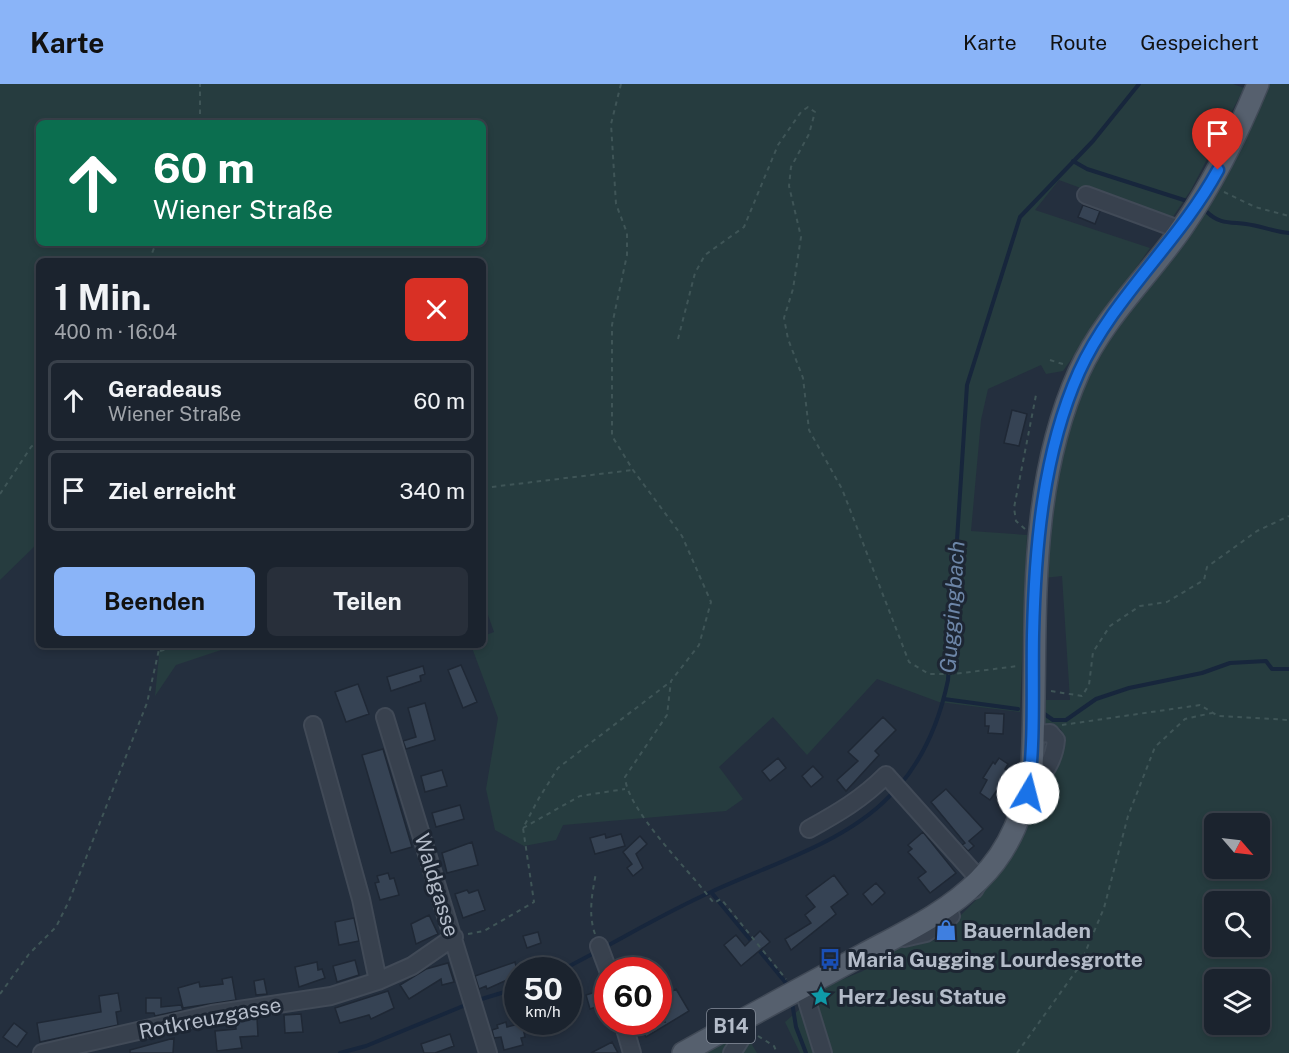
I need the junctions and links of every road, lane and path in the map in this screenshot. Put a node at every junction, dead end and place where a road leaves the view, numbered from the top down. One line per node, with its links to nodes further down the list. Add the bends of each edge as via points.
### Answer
1 (200, 84): 4 (path)
2 (621, 84): 12 (path, via 611,124 616,204 627,233 627,255 612,325 612,436)
3 (1258, 84): 5 (main road, B14)
4 (200, 120)
5 (1210, 184): 7 (path, via 1255,207); 8 (main road, B14)
6 (1086, 195): 8 (street)
7 (1289, 216)
8 (1181, 230): 16 (main road, B14, via 1110,318 1080,371 1054,447)
9 (678, 339): 20 (path, via 695,273 705,255 744,227 778,145 808,107 815,112 809,134 791,167 789,186 801,237 784,318 803,378 808,430 842,489 909,662 929,674)
10 (1036, 395): 16 (path, via 1014,508 1019,526)
11 (36, 443): 14 (path)
12 (633, 470): 13 (path); 21 (path, via 682,536 711,602 699,645)
13 (486, 488)
14 (0, 494)
15 (1289, 516): 22 (path, via 1257,531 1208,567 1204,580 1167,602 1140,606 1110,626 1093,652 1089,686 1082,696)
16 (1040, 531): 20 (main road, B14)
17 (160, 648): 19 (path)
18 (170, 648): 19 (path)
19 (159, 651): 37 (path, via 147,703 128,756 69,901 56,927 28,954)
20 (1033, 664): 22 (main road, B14)
21 (670, 681): 28 (path, via 667,715 625,777); 29 (path, via 558,768)
22 (1042, 694): 27 (main road, B14)
23 (1212, 713): 25 (path); 27 (path, via 1200,705 1058,726); 47 (path, via 1185,719 1155,747 1128,816 1104,908 1079,967)
24 (385, 717): 33 (street, Waldgasse)
25 (1289, 720)
26 (313, 725): 35 (street, via 361,899)
27 (1042, 734): 32 (main road, B14, via 1028,793 1010,841)
28 (625, 789): 29 (path, via 580,796); 36 (path, via 714,903 721,900 788,982 797,978)
29 (523, 828): 33 (path, via 534,902 484,931)
30 (809, 829): 32 (street, via 850,807 886,775)
31 (596, 873): 34 (path, via 591,922)
32 (980, 880): 36 (main road, B14, via 955,901)
33 (454, 937): 35 (street, Rotkreuzgasse, via 412,966); 41 (street, Waldgasse)
34 (604, 957)
35 (378, 981): 40 (street, Rotkreuzgasse, via 331,996 212,1014)
36 (793, 993): 38 (main road, B14); 46 (street)
37 (0, 994)
38 (743, 1026): 43 (main road, B14); 44 (street); 45 (path, via 764,1038)
39 (627, 1035): 42 (street)
40 (42, 1053)
41 (488, 1053)
42 (632, 1053)
43 (683, 1053)
44 (732, 1053)
45 (777, 1053)
46 (823, 1053)
47 (1017, 1053)

